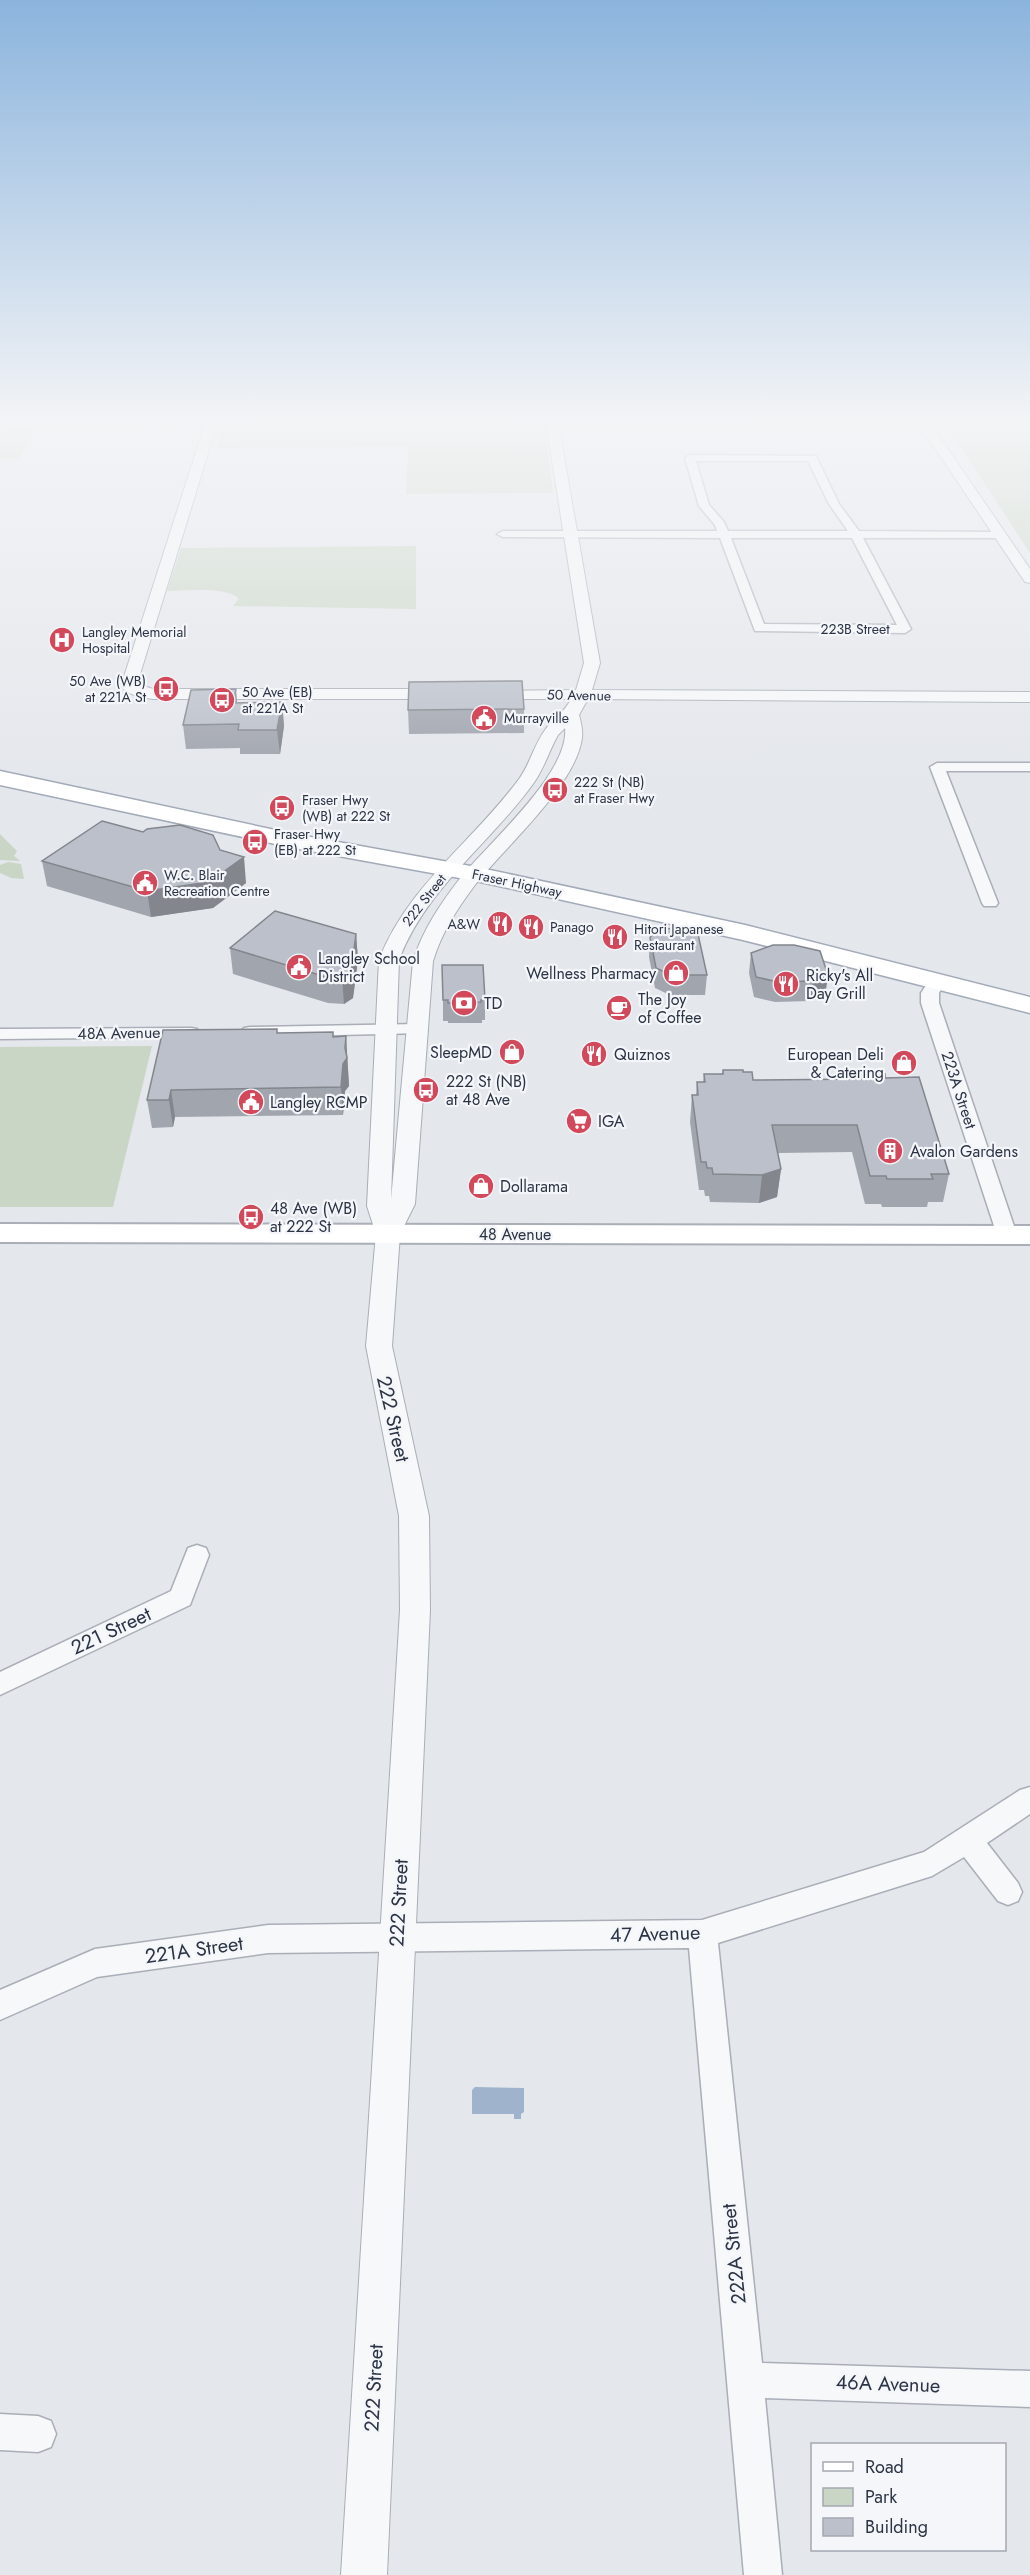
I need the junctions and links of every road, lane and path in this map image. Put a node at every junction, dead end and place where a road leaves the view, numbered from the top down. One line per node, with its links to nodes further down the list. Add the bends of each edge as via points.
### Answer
1 (176, 537): 7 (street, 50 Avenue, via 129,686 137,691)
2 (572, 537): 7 (street, 222 Street, via 592,663 590,677)
3 (725, 537): 4 (street, 223B Street, via 759,628 905,629)
4 (856, 537)
5 (1000, 537): 6 (street)
6 (1030, 579)
7 (580, 695): 8 (street, 50 Avenue); 9 (street, 222 Street)
8 (1030, 697)
9 (570, 714): 13 (street, 222 Street, via 552,732 537,765); 13 (street, 222 Street, via 575,735 550,787)
10 (0, 763): 13 (main road, Fraser Highway)
11 (1030, 767): 14 (street, via 937,767)
12 (0, 778): 13 (main road, Fraser Highway, via 209,824)
13 (468, 865): 15 (main road, Fraser Highway); 16 (main road, Fraser Highway, via 739,912); 18 (street, 222 Street, via 403,925 394,942 389,960); 19 (street, 222 Street, via 426,945)
14 (990, 903)
15 (938, 981): 17 (main road, Fraser Highway); 25 (street, 223A Street, via 930,993 930,1003)
16 (1030, 986)
17 (1030, 1005)
18 (386, 1029): 19 (street); 21 (street); 24 (street, 222 Street, via 380,1206)
19 (418, 1029): 24 (street, 222 Street, via 403,1204)
20 (213, 1033): 22 (street, 48A Avenue)
21 (236, 1033)
22 (0, 1034)
23 (0, 1233): 24 (main road, 48 Avenue)
24 (388, 1234): 25 (main road, 48 Avenue); 32 (street, 222 Street, via 379,1346 414,1516 411,1710)
25 (1018, 1235)
26 (197, 1556): 27 (street, 221 Street, via 181,1598)
27 (0, 1684)
28 (1030, 1800): 29 (street, 47 Avenue)
29 (968, 1840): 30 (street); 31 (street, 47 Avenue, via 932,1863)
30 (1008, 1892)
31 (702, 1934): 32 (street, 47 Avenue); 34 (street, 222A Street)
32 (397, 1938): 33 (street, 221A Street, via 268,1940 94,1963); 38 (street, 222 Street)
33 (0, 2006)
34 (746, 2380): 35 (street, 46A Avenue); 39 (street, 222A Street)
35 (1030, 2389)
36 (0, 2432): 37 (street)
37 (38, 2434)
38 (364, 2575)
39 (763, 2575)

